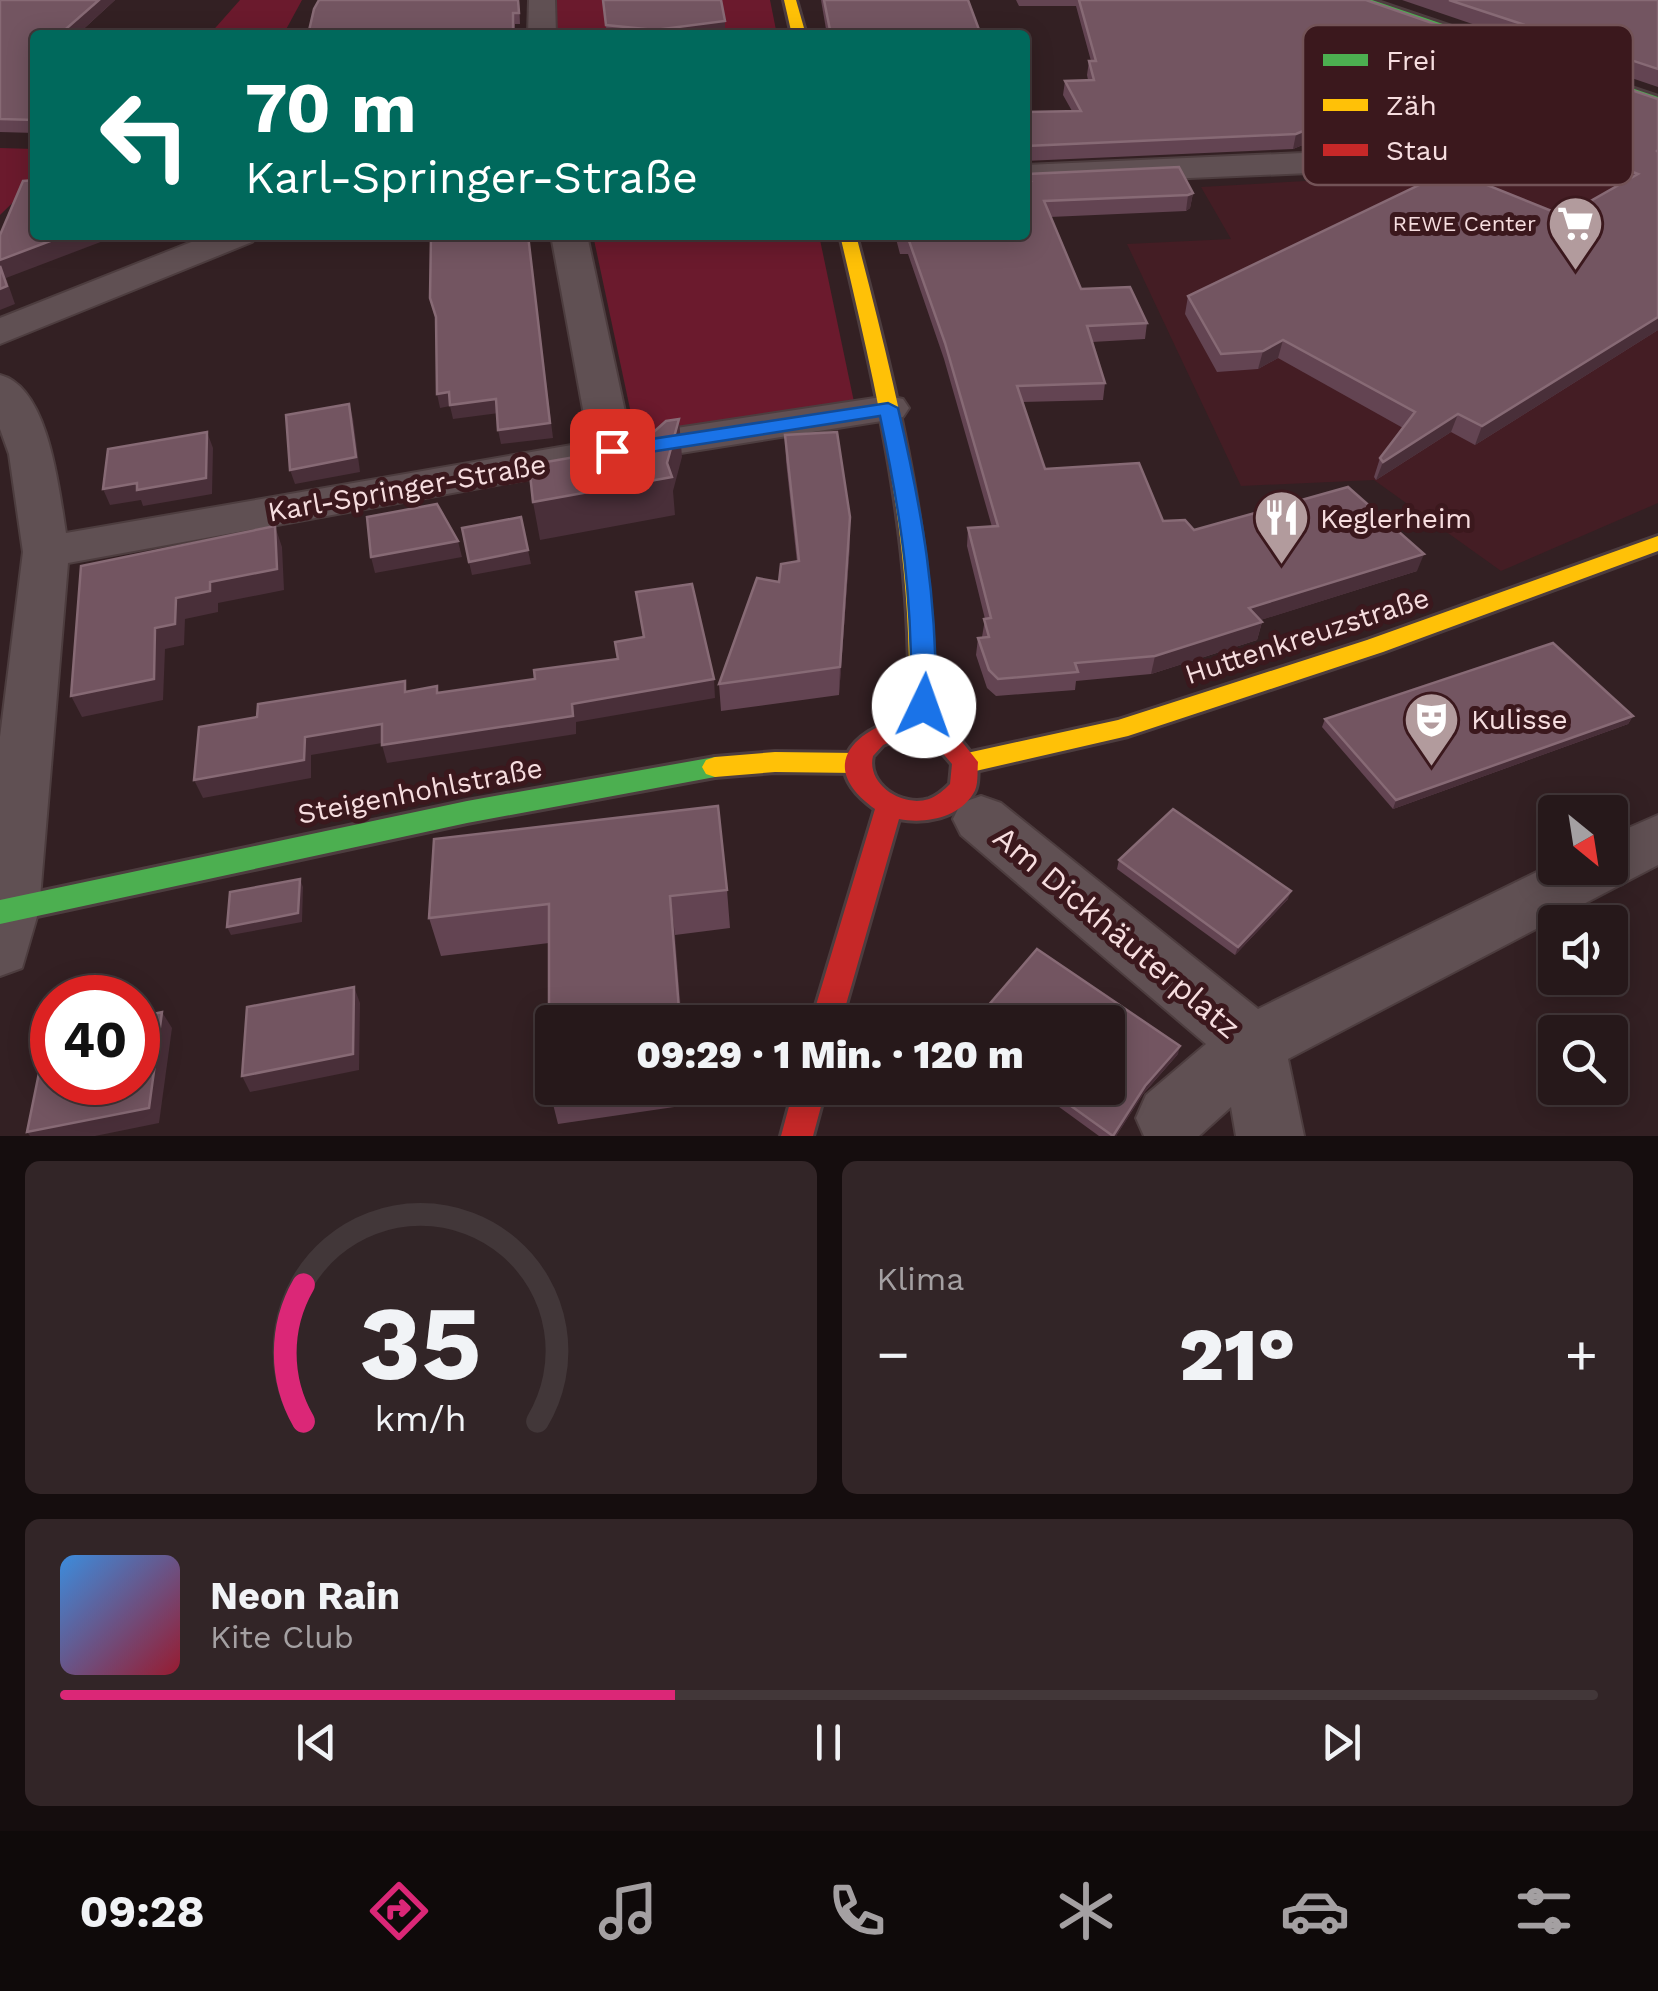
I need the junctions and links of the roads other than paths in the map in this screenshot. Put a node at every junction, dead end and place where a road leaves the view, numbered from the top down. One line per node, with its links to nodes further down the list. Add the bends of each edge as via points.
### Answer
1 (542, 0): 5 (street)
2 (790, 0): 6 (main road)
3 (1360, 0): 4 (main road)
4 (1433, 25)
5 (542, 30)
6 (797, 30)
7 (1633, 93): 8 (main road)
8 (1658, 102)
9 (1303, 163): 10 (street)
10 (1030, 175)
11 (228, 240): 14 (street)
12 (570, 240): 17 (street)
13 (849, 240): 16 (main road)
14 (0, 332)
15 (0, 387): 19 (street, via 31,454)
16 (888, 408): 17 (street, Karl-Springer-Straße); 20 (main road, via 925,616)
17 (612, 451): 19 (street, Karl-Springer-Straße)
18 (1658, 543): 22 (main road, Huttenkreuzstraße, via 1119,730)
19 (46, 552): 27 (street)
20 (921, 726): 21 (main road, via 872,738); 22 (main road, via 951,740)
21 (856, 763): 23 (main road, via 863,789); 27 (main road, Steigenhohlstraße, via 798,758 643,778 351,834)
22 (974, 791): 23 (main road, via 963,789 940,808 923,812); 29 (street, Am Dickhäuterplatz)
23 (889, 808): 28 (main road)
24 (1658, 838): 25 (street)
25 (1628, 854)
26 (1567, 885): 29 (street, Am Dickhäuterplatz)
27 (3, 924)
28 (831, 1005)
29 (1253, 1044): 31 (street, Am Dickhäuterplatz); 33 (street, Am Dickhäuterplatz)
30 (806, 1105): 32 (main road)
31 (1170, 1118)
32 (798, 1136)
33 (1270, 1136)

